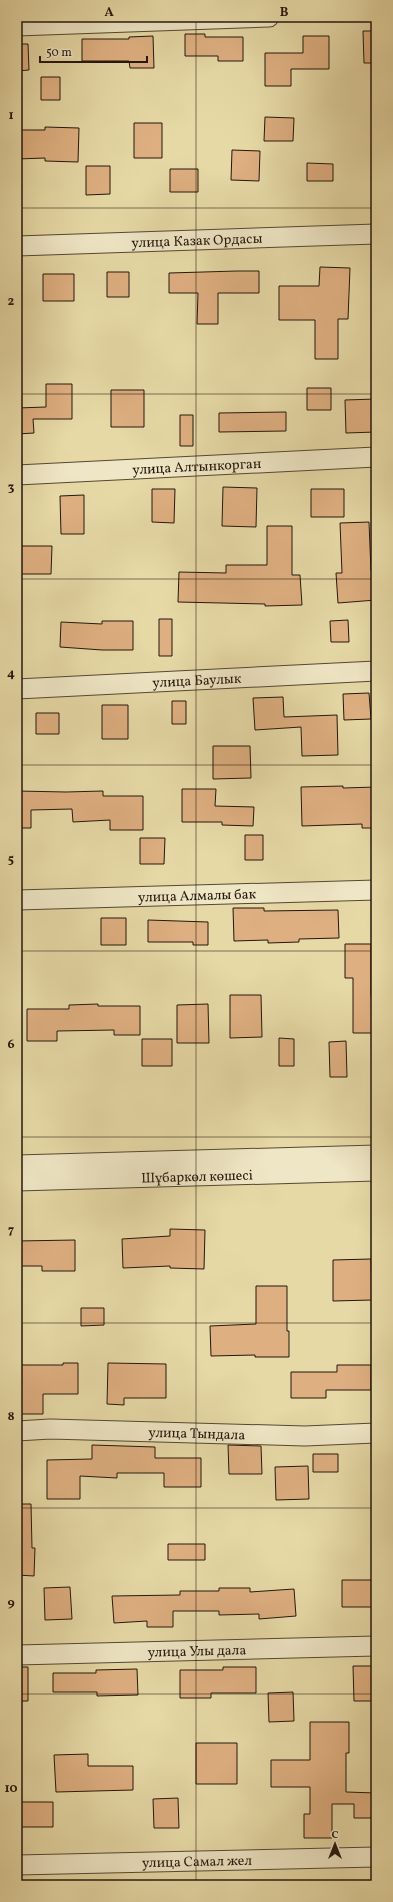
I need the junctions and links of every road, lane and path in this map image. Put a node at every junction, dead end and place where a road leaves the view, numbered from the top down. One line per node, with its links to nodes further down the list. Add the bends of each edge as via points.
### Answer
1 (269, 17): 2 (street)
2 (17, 26)
3 (376, 234): 4 (street, улица Казак Ордасы)
4 (17, 246)
5 (376, 457): 6 (street, улица Алтынкорган)
6 (17, 475)
7 (376, 671): 8 (street, улица Баулык)
8 (17, 689)
9 (376, 890): 10 (street, улица Алмалы бак)
10 (17, 900)
11 (376, 1155): 12 (street, Шұбаркөл көшесі)
12 (17, 1165)
13 (376, 1171): 14 (street, Шұбаркөл көшесі)
14 (17, 1181)
15 (17, 1431): 16 (street, улица Тындала, via 50,1429 304,1436)
16 (376, 1433)
17 (376, 1646): 18 (street, улица Улы дала)
18 (17, 1656)
19 (376, 1857): 20 (street, улица Самал жел)
20 (17, 1866)

